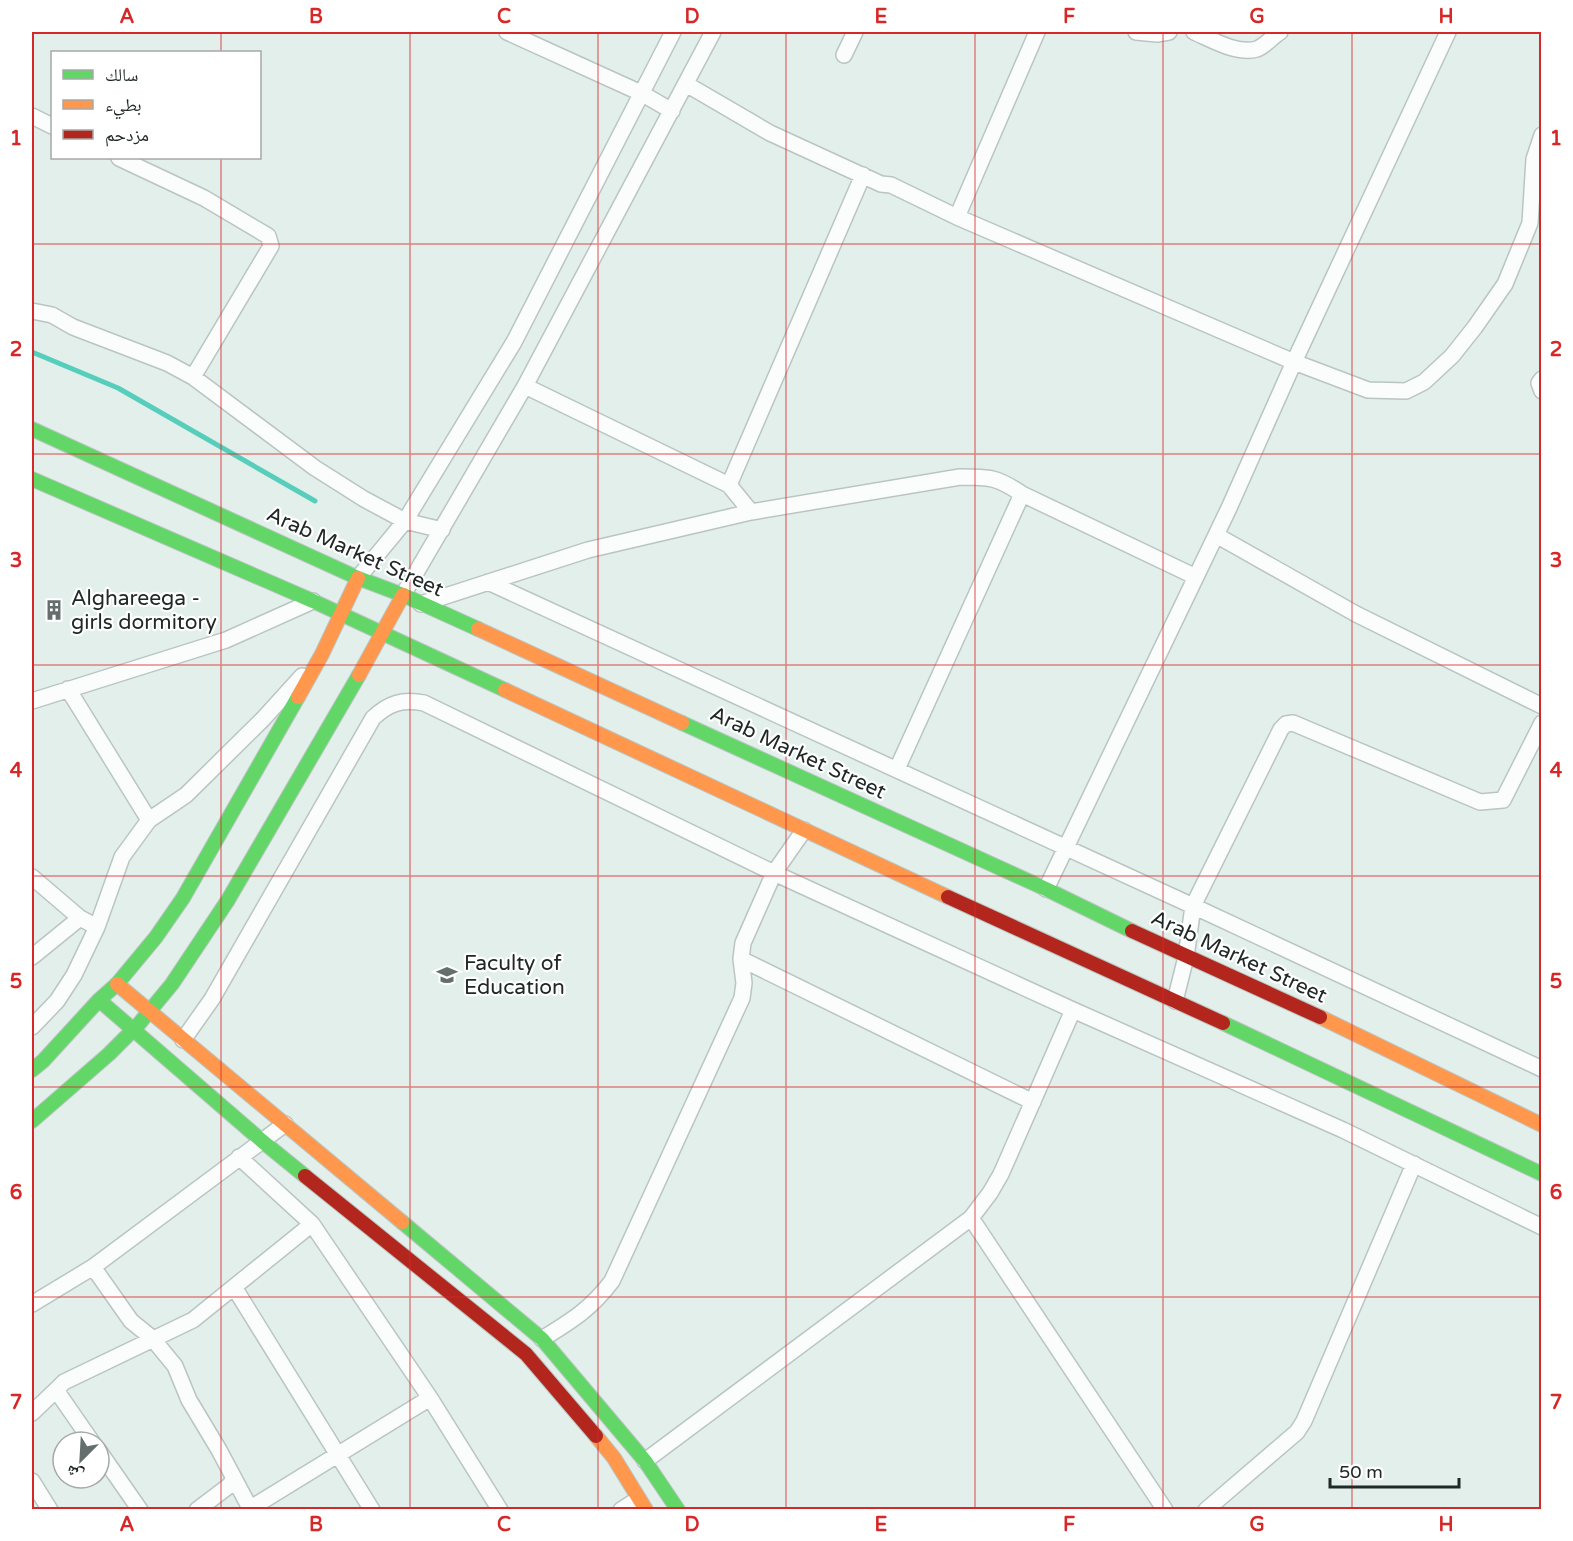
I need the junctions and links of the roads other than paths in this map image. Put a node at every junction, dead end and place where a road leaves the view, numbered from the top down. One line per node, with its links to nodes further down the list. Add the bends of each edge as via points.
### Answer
1 (507, 32): 13 (street)
2 (673, 32): 13 (street)
3 (713, 32): 12 (street)
4 (855, 32): 11 (street)
5 (1036, 32): 20 (street)
6 (1137, 32): 7 (street)
7 (1169, 32)
8 (1194, 32): 9 (street, via 1242,49 1257,49)
9 (1280, 32)
10 (1448, 32): 23 (street)
11 (844, 55)
12 (686, 84): 14 (street); 19 (street, via 770,133)
13 (642, 93): 14 (street); 33 (street, via 514,342)
14 (672, 111): 26 (street)
15 (32, 116): 16 (street)
16 (51, 126)
17 (1542, 135): 21 (street, via 1534,159)
18 (121, 159): 24 (street, via 204,198 271,241)
19 (863, 175): 20 (street); 30 (street)
20 (957, 217): 23 (street)
21 (1536, 226): 23 (street, via 1505,284 1475,327 1452,356 1416,388 1368,390)
22 (32, 311): 24 (street, via 52,315)
23 (1294, 362): 35 (street)
24 (193, 377): 33 (street, via 315,468)
25 (1542, 379): 27 (street)
26 (525, 386): 30 (street); 34 (street)
27 (1542, 391)
28 (32, 429): 37 (main road, Arab Market Street)
29 (32, 479): 40 (main road)
30 (729, 485): 32 (street)
31 (1022, 494): 32 (street, via 992,477 960,477); 36 (street); 49 (street)
32 (752, 512): 38 (street, via 588,550)
33 (405, 521): 34 (street); 37 (street)
34 (442, 530): 39 (street)
35 (1216, 535): 36 (street); 47 (street, via 1356,614)
36 (1196, 577): 52 (street)
37 (358, 578): 39 (main road, Arab Market Street); 42 (main road)
38 (488, 582): 41 (street); 49 (street)
39 (403, 595): 41 (main road, Arab Market Street); 43 (main road)
40 (313, 601): 42 (main road); 45 (street, via 226,640)
41 (421, 604): 55 (main road, Arab Market Street)
42 (342, 616): 43 (main road); 44 (main road)
43 (382, 633): 51 (main road); 66 (main road, via 234,893)
44 (322, 654): 50 (street, via 186,795); 62 (main road, via 183,898)
45 (68, 689): 46 (street); 50 (street)
46 (32, 701)
47 (1542, 706)
48 (1542, 723): 56 (street, via 1503,801 1490,802 1479,802 1293,723 1286,724)
49 (897, 769): 52 (street)
50 (149, 820): 58 (street, via 122,857)
51 (804, 830): 53 (street); 64 (main road)
52 (1065, 847): 55 (street); 56 (street)
53 (774, 873): 61 (street, via 743,944); 65 (street); 69 (street, via 424,703 396,702 373,718 212,999)
54 (32, 877): 57 (street)
55 (1046, 889): 60 (main road, Arab Market Street)
56 (1193, 906): 60 (street); 70 (street)
57 (80, 918): 58 (street); 59 (street)
58 (97, 927): 67 (street, via 74,975 57,1001)
59 (32, 957)
60 (1186, 957): 64 (street); 75 (main road, Arab Market Street, via 1353,1032)
61 (741, 959): 72 (street); 87 (street, via 742,998 612,1281 580,1316)
62 (117, 984): 63 (main road); 66 (main road)
63 (99, 1000): 68 (main road); 71 (main road)
64 (1175, 1001): 79 (main road)
65 (1072, 1010): 72 (street); 78 (street)
66 (150, 1011): 68 (main road); 69 (main road)
67 (32, 1027)
68 (133, 1029): 73 (main road, via 65,1095); 76 (main road)
69 (183, 1040): 74 (main road)
70 (1542, 1069)
71 (32, 1070)
72 (1033, 1102): 80 (street, via 998,1180)
73 (32, 1121)
74 (285, 1124): 76 (street); 87 (main road)
75 (1542, 1125)
76 (262, 1141): 77 (street); 93 (main road, via 526,1354)
77 (239, 1157): 81 (street); 83 (street)
78 (1414, 1164): 82 (street); 109 (street, via 1304,1421 1297,1432)
79 (1542, 1174)
80 (971, 1218): 95 (street); 108 (street)
81 (312, 1224): 84 (street); 89 (street)
82 (1542, 1227)
83 (93, 1267): 85 (street); 86 (street, via 131,1321)
84 (234, 1287): 86 (street, via 193,1320); 94 (street)
85 (32, 1304)
86 (152, 1338): 88 (street, via 64,1382); 97 (street, via 175,1366 189,1400)
87 (542, 1339): 91 (main road)
88 (56, 1390): 90 (street); 92 (street)
89 (430, 1398): 94 (street); 105 (street)
90 (32, 1413)
91 (609, 1418): 93 (main road); 95 (main road)
92 (84, 1430)
93 (592, 1432): 99 (main road, via 614,1458)
94 (338, 1455): 103 (street); 104 (street)
95 (645, 1461): 107 (main road)
96 (111, 1468): 101 (street)
97 (233, 1479): 102 (street); 103 (street)
98 (32, 1481): 100 (street)
99 (642, 1504): 106 (street)
100 (50, 1509)
101 (140, 1509)
102 (197, 1509)
103 (251, 1509)
104 (372, 1509)
105 (500, 1509)
106 (621, 1509)
107 (678, 1509)
108 (1165, 1509)
109 (1206, 1509)

